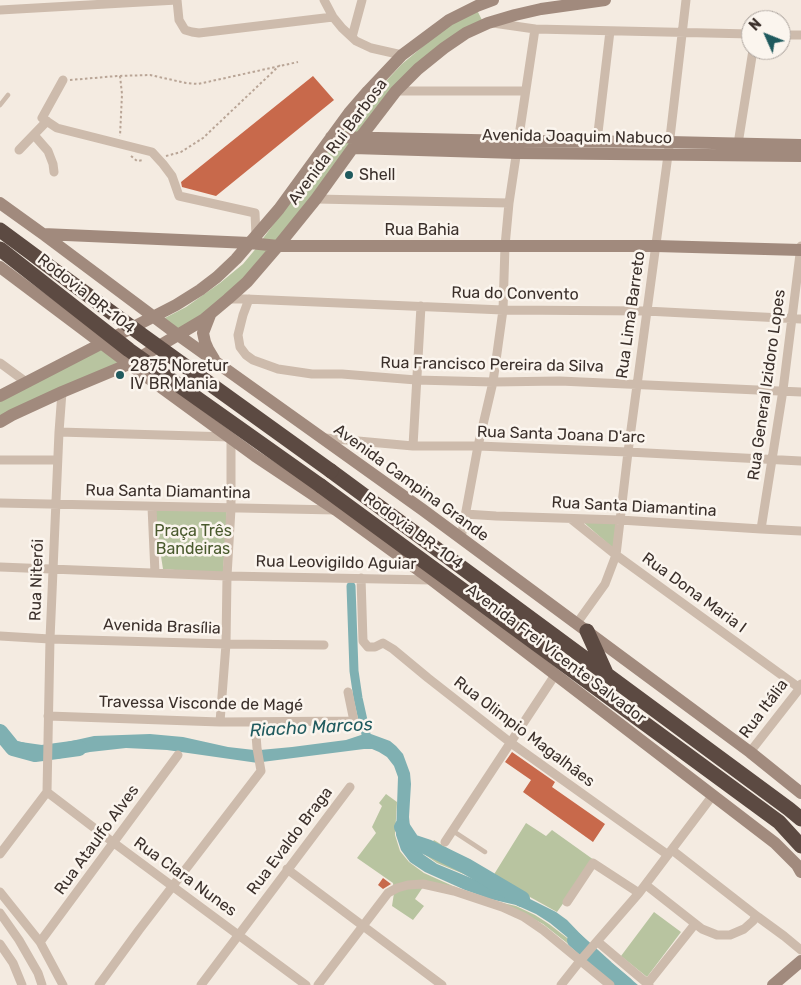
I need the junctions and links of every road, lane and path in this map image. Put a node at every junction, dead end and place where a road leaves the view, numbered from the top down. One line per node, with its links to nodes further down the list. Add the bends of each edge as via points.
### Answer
1 (177, 0): 8 (street); 9 (street, via 179,20 185,30 199,33)
2 (324, 0): 9 (street)
3 (362, 0): 15 (street)
4 (493, 0): 7 (main road, Avenida Rui Barbosa)
5 (605, 0): 10 (main road, Avenida Rui Barbosa, via 540,9)
6 (686, 0): 13 (street, Rua Lima Barreto)
7 (476, 3): 10 (main road); 16 (main road, Avenida Rui Barbosa)
8 (0, 10)
9 (333, 17): 15 (street)
10 (488, 23): 11 (street); 22 (main road, Avenida Rui Barbosa, via 444,48)
11 (535, 30): 12 (street); 23 (street)
12 (610, 31): 13 (street); 29 (street)
13 (682, 33): 14 (street); 30 (street, Rua Lima Barreto)
14 (741, 34)
15 (352, 37): 16 (street, via 371,48)
16 (402, 55): 28 (main road, Avenida Rui Barbosa, via 355,105)
17 (751, 60): 33 (street)
18 (298, 62): 19 (path)
19 (280, 65): 20 (path, via 198,84 150,75); 39 (path, via 203,138 181,152)
20 (120, 76): 21 (path); 32 (path)
21 (63, 80): 26 (street, via 42,118)
22 (396, 91): 23 (street); 31 (main road, Avenida Rui Barbosa)
23 (525, 91): 35 (street)
24 (8, 95): 25 (lane)
25 (0, 105)
26 (47, 121): 27 (street); 32 (street, via 57,128)
27 (34, 135): 36 (street); 40 (street, via 48,151)
28 (331, 137): 31 (main road, Avenida Joaquim Nabuco); 46 (main road, Avenida Rui Barbosa)
29 (598, 141): 30 (main road, Avenida Joaquim Nabuco); 35 (main road, Avenida Joaquim Nabuco)
30 (669, 142): 33 (main road, Avenida Joaquim Nabuco); 37 (street, Rua Lima Barreto)
31 (357, 143): 35 (main road, Avenida Joaquim Nabuco); 41 (main road, Avenida Rui Barbosa)
32 (119, 144): 39 (street, via 152,152); 39 (path, via 137,161)
33 (738, 144): 34 (main road, Avenida Joaquim Nabuco)
34 (801, 145)
35 (516, 147): 37 (main road, Avenida Joaquim Nabuco); 43 (street)
36 (19, 150)
37 (668, 155): 38 (main road, Avenida Joaquim Nabuco); 50 (street, Rua Lima Barreto)
38 (801, 156)
39 (158, 159): 46 (street, via 172,176 179,196 255,214)
40 (54, 172)
41 (316, 199): 43 (street); 48 (main road, Avenida Rui Barbosa)
42 (0, 203): 45 (main road, Avenida Campina Grande)
43 (509, 203): 49 (street)
44 (0, 230): 109 (highway, Rodovia BR-104, bridge)
45 (44, 234): 46 (main road, Rua Bahia); 60 (main road, Avenida Campina Grande)
46 (253, 240): 48 (main road, Rua Bahia); 60 (main road, Avenida Rui Barbosa, via 200,290)
47 (801, 245): 52 (street, Rua General Izidoro Lopes)
48 (278, 246): 49 (main road, Rua Bahia); 55 (main road, Avenida Rui Barbosa)
49 (505, 246): 50 (main road, Rua Bahia); 57 (street)
50 (656, 246): 52 (main road, Rua Bahia); 58 (street, Rua Lima Barreto)
51 (0, 249): 127 (highway, Rodovia BR-104, bridge, via 129,350 321,486 779,822)
52 (801, 250): 61 (street, Rua General Izidoro Lopes)
53 (0, 267): 63 (main road, Avenida Frei Vicente Salvador)
54 (249, 299): 55 (street, Rua do Convento); 56 (street, Rua do Convento); 67 (street, Rua Francisco Pereira da Silva, via 238,335 240,347 253,360 278,369 312,374)
55 (228, 300): 59 (main road, Avenida Rui Barbosa)
56 (420, 306): 57 (street, Rua do Convento); 67 (street)
57 (503, 310): 58 (street, Rua do Convento); 69 (street)
58 (646, 311): 61 (street, Rua do Convento); 70 (street, Rua Lima Barreto)
59 (210, 314): 62 (main road, Avenida Rui Barbosa); 66 (main road, via 203,333 204,342)
60 (153, 316): 62 (main road, Avenida Campina Grande); 63 (main road, Avenida Rui Barbosa)
61 (796, 318): 71 (street, Rua General Izidoro Lopes)
62 (178, 335): 65 (main road, Avenida Rui Barbosa); 66 (main road, Avenida Campina Grande)
63 (106, 347): 65 (main road, Avenida Frei Vicente Salvador); 68 (main road, Avenida Rui Barbosa)
64 (0, 363): 68 (street)
65 (129, 364): 72 (main road, Avenida Rui Barbosa); 77 (main road, Avenida Frei Vicente Salvador)
66 (218, 365): 78 (main road, Avenida Campina Grande)
67 (416, 380): 69 (street, Rua Francisco Pereira da Silva); 79 (street)
68 (26, 382): 74 (main road, Avenida Rui Barbosa)
69 (493, 382): 70 (street, Rua Francisco Pereira da Silva); 80 (street)
70 (637, 384): 71 (street, Rua Francisco Pereira da Silva); 81 (street, Rua Lima Barreto)
71 (783, 390): 73 (street, Rua Francisco Pereira da Silva); 84 (street, Rua General Izidoro Lopes)
72 (62, 392): 75 (main road, Avenida Rui Barbosa); 76 (street, Rua Niterói)
73 (801, 392)
74 (0, 396)
75 (0, 422)
76 (58, 432): 77 (street); 83 (street, Rua Niterói)
77 (231, 438): 89 (street); 90 (main road, Avenida Frei Vicente Salvador)
78 (320, 438): 79 (street, Rua Santa Joana D'arc); 96 (main road, Avenida Campina Grande)
79 (413, 446): 80 (street, Rua Santa Joana D'arc)
80 (478, 446): 81 (street, Rua Santa Joana D'arc); 91 (street)
81 (628, 452): 84 (street, Rua Santa Joana D'arc); 93 (street, Rua Lima Barreto)
82 (0, 460): 83 (street)
83 (58, 460): 87 (street, Rua Niterói)
84 (772, 460): 85 (street, Rua Santa Joana D'arc); 94 (street, Rua General Izidoro Lopes)
85 (801, 461)
86 (0, 503): 87 (street, Rua Santa Diamantina)
87 (56, 505): 88 (street, Rua Santa Diamantina); 99 (street, Rua Niterói)
88 (152, 507): 89 (street, Rua Santa Diamantina); 100 (street)
89 (231, 509): 90 (street, Rua Santa Diamantina); 101 (street)
90 (336, 510): 103 (main road, Avenida Frei Vicente Salvador)
91 (465, 514): 92 (street, Rua Santa Diamantina); 96 (street)
92 (571, 519): 93 (street, Rua Santa Diamantina); 97 (street, Rua Dona Maria I)
93 (620, 520): 94 (street, Rua Santa Diamantina); 97 (street, Rua Lima Barreto)
94 (760, 529): 95 (street, Rua Santa Diamantina)
95 (801, 531)
96 (461, 538): 104 (main road, Avenida Campina Grande)
97 (616, 555): 104 (street, Rua Lima Barreto); 111 (street, Rua Dona Maria I)
98 (0, 567): 99 (street, Rua Leovigildo Aguiar)
99 (53, 570): 100 (street, Rua Leovigildo Aguiar); 106 (street, Rua Niterói)
100 (155, 573): 101 (street, Rua Leovigildo Aguiar)
101 (227, 576): 102 (street, Rua Leovigildo Aguiar); 107 (street)
102 (361, 578): 103 (street, Rua Leovigildo Aguiar); 116 (street, Rua Olimpio Magalhães, via 363,641 368,647 388,645)
103 (432, 580): 110 (main road, Avenida Frei Vicente Salvador)
104 (582, 627): 109 (highway); 117 (main road, Avenida Campina Grande)
105 (0, 636): 106 (street, Avenida Brasília)
106 (50, 639): 107 (street, Avenida Brasília); 113 (street, Rua Niterói)
107 (226, 644): 108 (street, Avenida Brasília); 114 (street)
108 (324, 645)
109 (607, 674): 123 (highway, Rodovia BR-104)
110 (555, 675): 116 (street); 122 (main road, Avenida Frei Vicente Salvador)
111 (801, 687): 117 (street, Rua Itália)
112 (348, 692): 115 (street, Travessa Visconde de Magé, via 354,721)
113 (48, 716): 114 (street, Travessa Visconde de Magé); 120 (street, Rua Niterói)
114 (220, 722): 115 (street, Travessa Visconde de Magé)
115 (255, 722): 134 (street, via 261,771)
116 (511, 743): 124 (street); 129 (street, Rua Olimpio Magalhães)
117 (750, 752): 121 (main road, Avenida Campina Grande)
118 (178, 755): 126 (street, Rua Ataulfo Alves)
119 (350, 787): 131 (street, Rua Evaldo Braga)
120 (47, 792): 126 (street, Rua Clara Nunes); 130 (street)
121 (801, 792)
122 (714, 795): 129 (street); 132 (main road, Avenida Frei Vicente Salvador, via 775,843)
123 (801, 819)
124 (453, 831): 125 (street); 128 (lane)
125 (445, 842)
126 (114, 843): 134 (street, Rua Clara Nunes); 143 (street, Rua Ataulfo Alves)
127 (801, 846)
128 (485, 852)
129 (670, 852): 133 (street); 139 (street, Rua Olimpio Magalhães)
130 (0, 854)
131 (287, 869): 141 (street); 142 (street, Rua Evaldo Braga)
132 (801, 872)
133 (646, 885): 136 (street); 140 (street)
134 (173, 886): 142 (street, Rua Clara Nunes); 153 (street)
135 (0, 892): 143 (street)
136 (639, 893): 137 (street, via 594,863); 144 (street)
137 (567, 902)
138 (0, 913): 151 (street, via 19,940)
139 (756, 916): 140 (street, via 744,929 730,935 717,935); 146 (street, Rua Olimpio Magalhães)
140 (694, 924): 149 (street)
141 (362, 926): 147 (street, via 388,893 408,885 423,884 470,896 524,917); 156 (street); 157 (street)
142 (238, 934): 154 (street, Rua Evaldo Braga); 155 (street, Rua Clara Nunes)
143 (40, 942): 152 (street)
144 (598, 942): 147 (street); 149 (street)
145 (0, 944): 150 (street)
146 (801, 950)
147 (582, 958): 158 (street); 159 (street)
148 (801, 961): 160 (main road)
149 (648, 984)
150 (22, 985)
151 (42, 985)
152 (63, 985)
153 (99, 985)
154 (201, 985)
155 (306, 985)
156 (318, 985)
157 (442, 985)
158 (560, 985)
159 (610, 985)
160 (773, 985)

